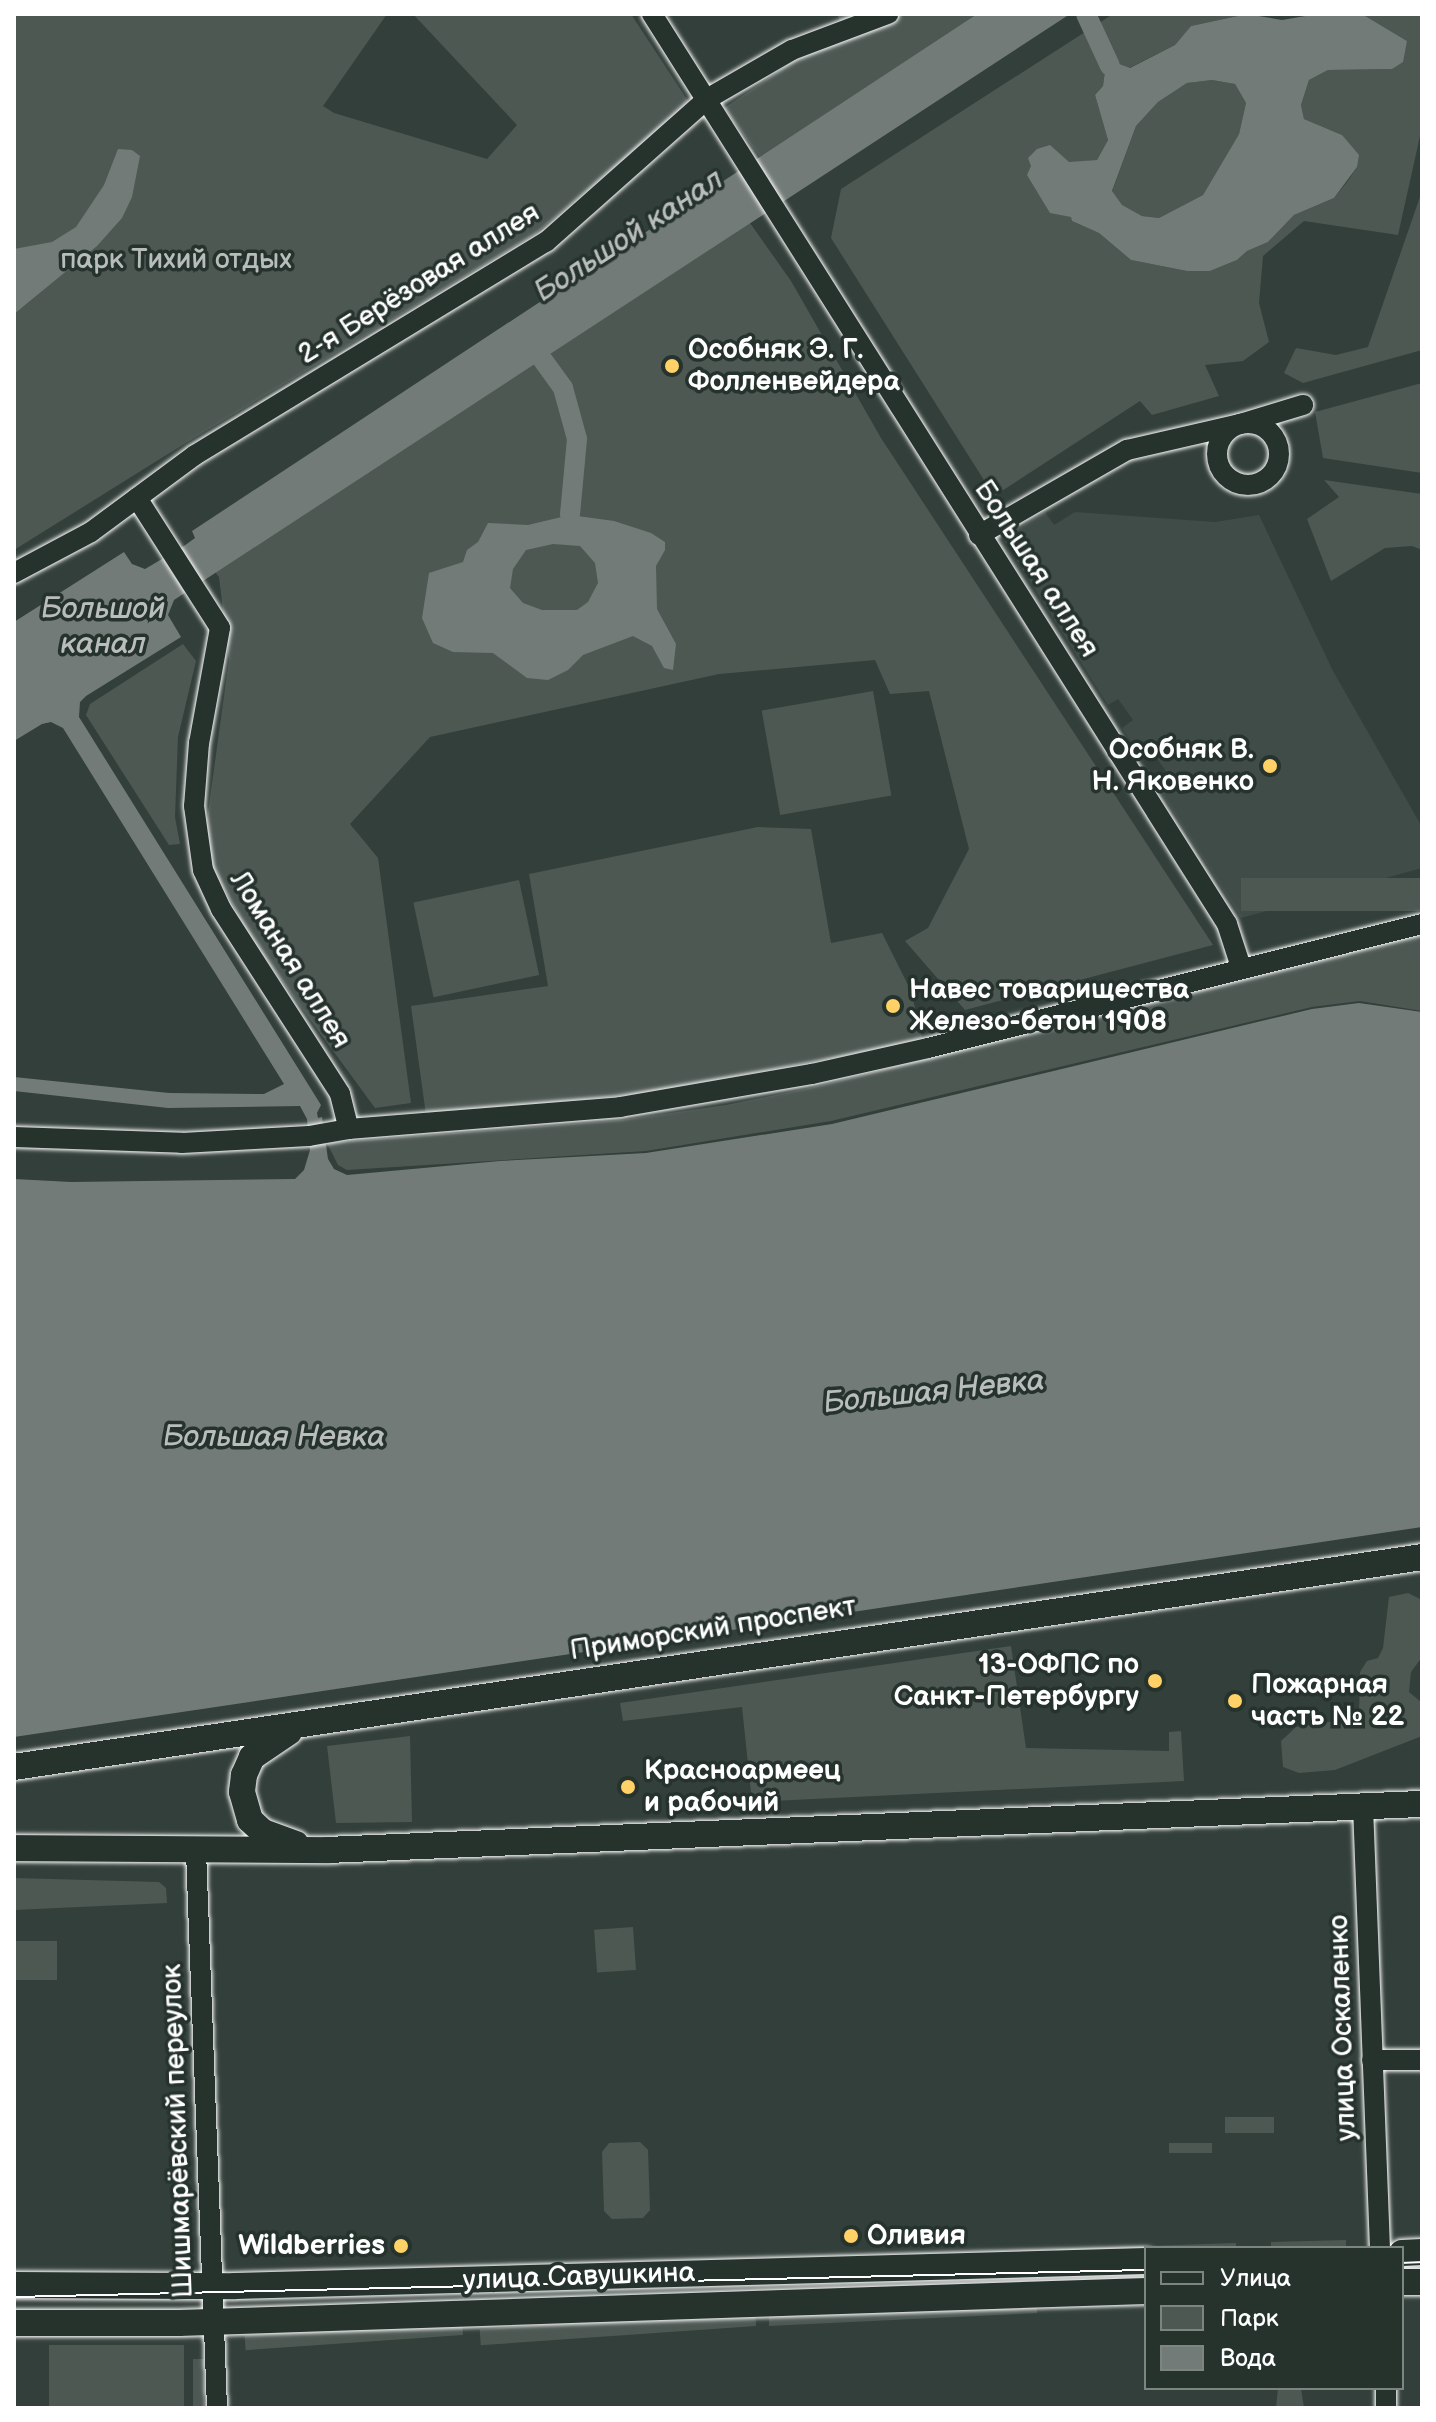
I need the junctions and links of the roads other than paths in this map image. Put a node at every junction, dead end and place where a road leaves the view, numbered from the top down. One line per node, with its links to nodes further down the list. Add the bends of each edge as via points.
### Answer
1 (652, 14): 3 (street)
2 (888, 14): 3 (street, 2-я Берёзовая аллея, via 792,50)
3 (707, 99): 7 (street, 2-я Берёзовая аллея, via 546,242 195,455); 8 (street, Большая аллея)
4 (1303, 405): 5 (street)
5 (1240, 424): 6 (street); 6 (street, via 1258,424 1277,442 1276,468 1265,480 1246,485 1228,477)
6 (1214, 436): 8 (street, via 1127,450)
7 (137, 498): 9 (street, 2-я Берёзовая аллея, via 91,532); 12 (street, Ломаная аллея, via 220,628 199,743 194,806 203,870 221,909 340,1094)
8 (979, 535): 11 (street, Большая аллея, via 1227,924)
9 (14, 573)
10 (1422, 924): 11 (street)
11 (1241, 967): 12 (street, via 812,1074 620,1107)
12 (349, 1129): 13 (street, via 182,1143)
13 (14, 1137)
14 (1422, 1557): 15 (main road, Приморский проспект)
15 (299, 1726): 16 (main road, Приморский проспект); 20 (main road, via 252,1757 244,1775 246,1809 263,1832 283,1842)
16 (14, 1767)
17 (1422, 1804): 18 (main road)
18 (1363, 1806): 20 (main road); 22 (street, улица Оскаленко)
19 (14, 1848): 21 (main road)
20 (327, 1850): 21 (main road)
21 (196, 1851): 27 (street, Шишмарёвский переулок)
22 (1372, 2060): 23 (street); 24 (street, улица Оскаленко)
23 (1422, 2060)
24 (1380, 2246)
25 (1144, 2261): 27 (main road, улица Савушкина)
26 (14, 2285): 27 (main road, улица Савушкина)
27 (212, 2286): 29 (street, Шишмарёвский переулок)
28 (1144, 2291): 29 (main road, улица Савушкина)
29 (214, 2321): 30 (main road, улица Савушкина); 31 (street, Шишмарёвский переулок)
30 (14, 2323)
31 (217, 2408)

